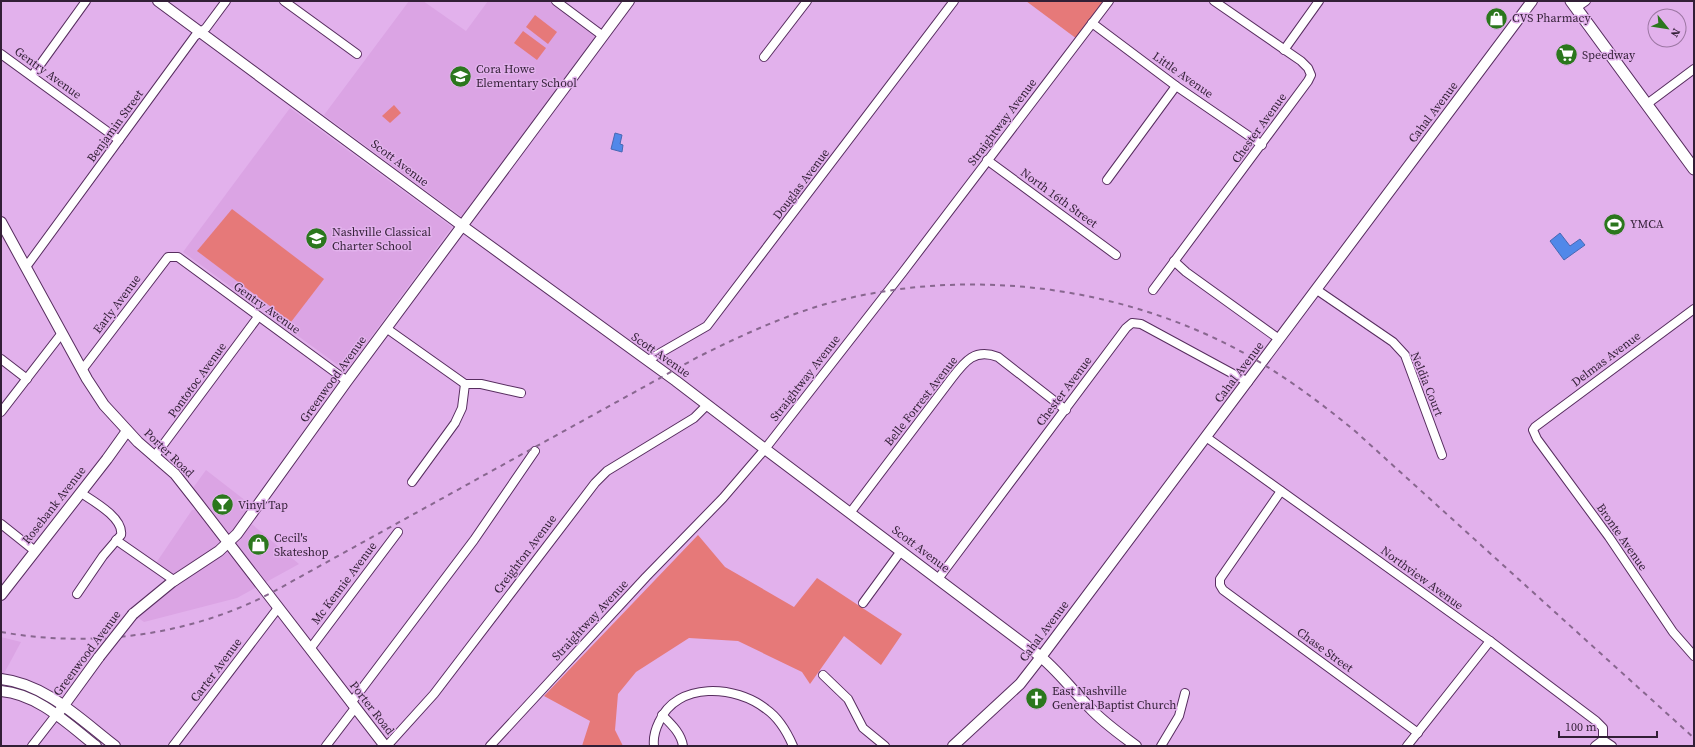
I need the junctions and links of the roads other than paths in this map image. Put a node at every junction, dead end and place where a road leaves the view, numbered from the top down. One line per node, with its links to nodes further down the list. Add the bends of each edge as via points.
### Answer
1 (86, 1): 23 (street)
2 (158, 1): 16 (street, Scott Avenue)
3 (226, 1): 16 (street, Benjamin Street)
4 (284, 1): 20 (street)
5 (556, 1): 17 (street)
6 (629, 1): 17 (street, Greenwood Avenue)
7 (807, 1): 21 (street)
8 (954, 1): 45 (street, Douglas Avenue, via 707,326)
9 (1108, 1): 15 (street, Straightway Avenue)
10 (1214, 1): 18 (street)
11 (1319, 1): 18 (street)
12 (1532, 1): 38 (street, Cahal Avenue)
13 (1586, 1): 14 (street)
14 (1573, 5): 25 (main road)
15 (1092, 23): 24 (street, Little Avenue); 28 (street, Straightway Avenue)
16 (201, 32): 26 (street, Benjamin Street, via 195,36); 32 (street, Scott Avenue)
17 (603, 36): 32 (street, Greenwood Avenue)
18 (1284, 50): 27 (street, Chester Avenue, via 1308,68 1311,75)
19 (1, 54): 23 (street, Gentry Avenue)
20 (358, 54)
21 (764, 57)
22 (1694, 69): 25 (street)
23 (32, 76): 26 (street, Gentry Avenue)
24 (1176, 86): 27 (street, Little Avenue); 30 (street)
25 (1647, 104): 29 (main road)
26 (119, 140): 36 (street, Benjamin Street)
27 (1262, 145): 35 (street, Chester Avenue)
28 (987, 160): 33 (street, North 16th Street); 58 (street, Straightway Avenue)
29 (1694, 169)
30 (1107, 180)
31 (1, 222): 36 (street, Porter Road)
32 (462, 226): 41 (street, Greenwood Avenue); 45 (street, Scott Avenue)
33 (1116, 255)
34 (173, 256): 40 (street, Gentry Avenue, via 178,257); 46 (street, Early Avenue, via 168,257)
35 (1174, 262): 37 (street, Chester Avenue); 43 (street)
36 (26, 267): 42 (street, Porter Road)
37 (1153, 290)
38 (1317, 290): 43 (street, Cahal Avenue); 60 (street, Neldia Court, via 1393,342 1405,355)
39 (1694, 309): 55 (street, Delmas Avenue)
40 (258, 317): 48 (street, Gentry Avenue); 61 (street, Pontotoc Avenue)
41 (386, 328): 48 (street, Greenwood Avenue); 50 (street)
42 (62, 333): 46 (street, Porter Road); 47 (street)
43 (1279, 339): 49 (street, Cahal Avenue)
44 (1, 359): 47 (street)
45 (648, 360): 52 (street, Scott Avenue)
46 (82, 370): 56 (street, Porter Road, via 104,405)
47 (27, 379): 54 (street)
48 (347, 381): 69 (street, Greenwood Avenue)
49 (1248, 382): 53 (street, Chester Avenue, via 1141,324 1132,323); 57 (street, Cahal Avenue)
50 (465, 384): 51 (street, via 481,384); 62 (street, via 462,408 455,423)
51 (521, 393)
52 (707, 405): 58 (street, Scott Avenue); 97 (street, Creighton Avenue, via 694,418 607,471 595,483 434,694)
53 (1066, 410): 65 (street, Belle Forrest Avenue, via 998,358 989,354 972,357 952,378); 72 (street, Chester Avenue)
54 (1, 412)
55 (1533, 430): 80 (street, Bronte Avenue, via 1536,438 1609,537 1673,632)
56 (127, 431): 61 (street, Porter Road); 64 (street, Rosebank Avenue)
57 (1206, 437): 63 (street, Northview Avenue); 81 (street, Cahal Avenue)
58 (765, 449): 65 (street, Scott Avenue); 98 (street, Straightway Avenue, via 723,498 646,577)
59 (535, 451): 86 (street, via 474,540)
60 (1442, 456)
61 (154, 457): 69 (street, Porter Road, via 175,474)
62 (412, 482)
63 (1281, 491): 78 (street, Northview Avenue); 90 (street, Chase Street, via 1220,579 1220,586)
64 (81, 493): 68 (street, via 108,512 121,525 121,534); 70 (street, Rosebank Avenue)
65 (850, 513): 71 (street, Scott Avenue)
66 (1, 524): 70 (street)
67 (398, 532): 79 (street, Mc Kennie Avenue)
68 (116, 540): 73 (street); 74 (street)
69 (228, 543): 73 (street, Greenwood Avenue); 77 (street, Porter Road)
70 (35, 551): 75 (street, Rosebank Avenue)
71 (901, 551): 72 (street, Scott Avenue); 76 (street)
72 (938, 579): 81 (street, Scott Avenue)
73 (175, 581): 87 (street, Greenwood Avenue, bridge, via 133,614)
74 (77, 594)
75 (1, 595)
76 (863, 602)
77 (278, 608): 79 (street, Porter Road); 95 (street, Carter Avenue)
78 (1490, 641): 90 (street); 91 (street, Northview Avenue, via 1596,721 1603,728)
79 (310, 649): 86 (street, Porter Road)
80 (1694, 656)
81 (1041, 657): 103 (street, Cahal Avenue, via 1020,684); 104 (street, Scott Avenue, via 1092,710)
82 (823, 675): 102 (street, via 848,699 864,728)
83 (1, 679): 87 (street, via 33,687)
84 (1, 691): 88 (street, via 32,699)
85 (1185, 693): 105 (street, via 1179,716)
86 (353, 705): 96 (street); 97 (street, Porter Road)
87 (63, 706): 88 (street, Greenwood Avenue); 94 (street)
88 (56, 715): 92 (street, Greenwood Avenue); 93 (street)
89 (662, 715): 99 (street, via 656,730); 100 (street, via 680,736); 101 (street, via 675,702 687,696 715,691 730,692 766,709 787,732)
90 (1418, 733): 106 (street)
91 (1603, 740): 107 (street); 108 (street)
92 (32, 746)
93 (96, 746)
94 (115, 746)
95 (174, 746)
96 (326, 746)
97 (386, 746)
98 (490, 746)
99 (654, 746)
100 (683, 746)
101 (793, 746)
102 (885, 746)
103 (953, 746)
104 (1136, 746)
105 (1161, 746)
106 (1408, 746)
107 (1595, 746)
108 (1612, 746)

